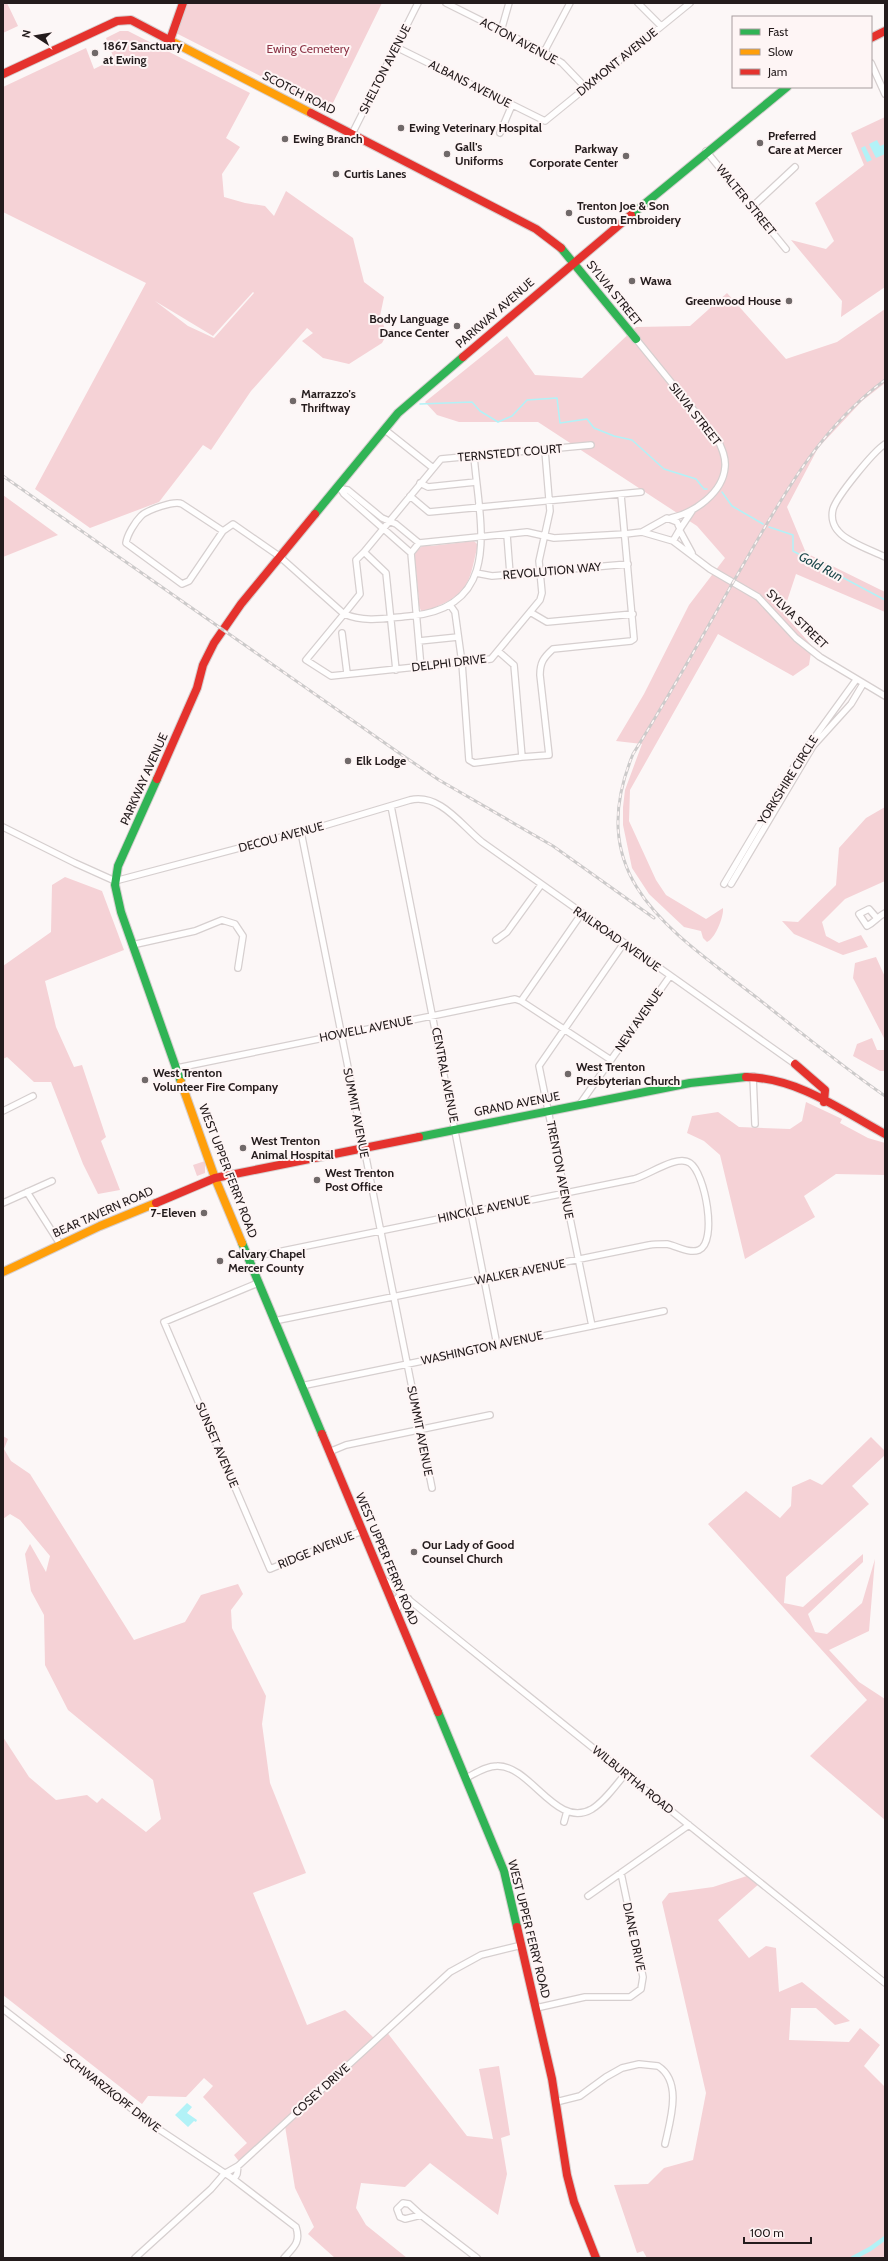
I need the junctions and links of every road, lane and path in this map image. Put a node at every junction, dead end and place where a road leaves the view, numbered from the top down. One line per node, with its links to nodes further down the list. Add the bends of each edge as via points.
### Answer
1 (183, 3): 12 (main road)
2 (418, 3): 13 (street, SHELTON AVENUE)
3 (446, 3): 9 (street, ACTON AVENUE)
4 (509, 3): 9 (street)
5 (570, 3): 14 (street)
6 (638, 3): 8 (street)
7 (690, 3): 8 (street, DIXMONT AVENUE)
8 (661, 26): 17 (street, DIXMONT AVENUE)
9 (501, 31): 14 (street, ACTON AVENUE)
10 (885, 31): 11 (main road)
11 (872, 38)
12 (170, 40): 16 (main road, SCOTCH ROAD, via 131,20 121,20); 23 (main road, SCOTCH ROAD)
13 (396, 47): 20 (street, ALBANS AVENUE); 23 (street, SHELTON AVENUE)
14 (544, 52): 17 (street, ACTON AVENUE, via 565,66)
15 (872, 65): 19 (street)
16 (3, 74)
17 (586, 88): 21 (street, DIXMONT AVENUE)
18 (786, 88): 24 (main road, PARKWAY AVENUE)
19 (885, 94)
20 (512, 105): 21 (street, ALBANS AVENUE); 22 (street)
21 (545, 121)
22 (500, 133)
23 (352, 134): 28 (main road, SCOTCH ROAD, via 521,220 560,247)
24 (706, 151): 26 (street, WALTER STREET); 28 (main road, PARKWAY AVENUE)
25 (795, 167): 26 (street)
26 (752, 207): 27 (street, WALTER STREET)
27 (786, 249)
28 (572, 262): 29 (main road, SYLVIA STREET); 30 (main road, PARKWAY AVENUE, via 398,413)
29 (636, 339): 44 (street, SILVIA STREET, via 718,440 724,456 724,476 718,488)
30 (384, 429): 35 (street); 38 (main road, PARKWAY AVENUE)
31 (885, 444): 63 (street, via 854,477 835,505 832,520 843,536)
32 (591, 445): 33 (street, TERNSTEDT COURT)
33 (545, 451): 34 (street, TERNSTEDT COURT); 42 (street, DELPHI DRIVE)
34 (474, 456): 35 (street, TERNSTEDT COURT, via 441,459); 36 (street)
35 (433, 468): 37 (street, TERNSTEDT COURT)
36 (476, 482): 37 (street, via 428,487); 43 (street)
37 (420, 483): 41 (street, TERNSTEDT COURT)
38 (340, 487): 46 (street, via 348,490); 48 (street, via 344,494); 62 (main road, PARKWAY AVENUE)
39 (641, 492): 40 (street)
40 (621, 495): 42 (street); 52 (street)
41 (410, 496): 43 (street, via 430,512); 46 (street, TERNSTEDT COURT)
42 (550, 500): 43 (street); 54 (street, DELPHI DRIVE)
43 (478, 508): 56 (street)
44 (692, 511): 45 (street, SILVIA STREET); 49 (street, SILVIA STREET)
45 (671, 518): 47 (street, via 664,519); 49 (street)
46 (388, 520): 48 (street, TERNSTEDT COURT); 58 (street)
47 (658, 524): 51 (street); 55 (street)
48 (383, 527): 59 (street, TERNSTEDT COURT); 60 (street)
49 (681, 530): 57 (street); 61 (street)
50 (223, 531): 50 (street, via 189,581 182,584 126,543 128,535 142,515 175,502); 62 (street, via 233,524)
51 (642, 532): 52 (street); 55 (street)
52 (625, 534): 54 (street, via 554,538); 64 (street)
53 (507, 535): 54 (street, via 533,532); 56 (street); 67 (street)
54 (544, 536): 65 (street, DELPHI DRIVE, via 539,560)
55 (658, 536): 57 (street)
56 (481, 537): 58 (street); 66 (street, via 481,556)
57 (673, 541): 61 (street)
58 (419, 543): 60 (street)
59 (364, 552): 70 (street, TERNSTEDT COURT, via 356,560 360,594); 73 (street, via 386,573)
60 (411, 553): 72 (street)
61 (692, 553): 82 (street, SYLVIA STREET, via 710,569 758,597 806,647)
62 (279, 556): 70 (street); 90 (main road, PARKWAY AVENUE, via 236,610 200,674 197,688 118,866)
63 (885, 557)
64 (628, 564): 65 (street, REVOLUTION WAY); 71 (street)
65 (540, 572): 67 (street, REVOLUTION WAY); 69 (street, DELPHI DRIVE, via 542,593 540,600)
66 (476, 573): 67 (street, REVOLUTION WAY, via 492,576); 68 (street, via 468,588)
67 (510, 574)
68 (450, 606): 72 (street); 75 (street, via 455,612)
69 (530, 612): 71 (street, via 547,622); 77 (street, DELPHI DRIVE)
70 (344, 614): 73 (street, via 358,620); 81 (street, DELPHI DRIVE, via 306,660 331,676)
71 (633, 614): 85 (street, via 635,633 631,641 553,649 544,657 540,664 540,675 549,755)
72 (416, 616): 73 (street); 76 (street)
73 (391, 618): 80 (street)
74 (342, 633): 81 (street)
75 (458, 637): 76 (street); 78 (street)
76 (419, 641): 79 (street)
77 (498, 651): 78 (street, DELPHI DRIVE, via 491,659); 85 (street, via 514,665)
78 (462, 663): 79 (street, DELPHI DRIVE); 85 (street, via 469,760 474,763)
79 (421, 668): 80 (street, DELPHI DRIVE)
80 (396, 670): 81 (street, DELPHI DRIVE)
81 (346, 673)
82 (856, 680): 83 (street, SYLVIA STREET); 91 (street, YORKSHIRE CIRCLE, via 798,760)
83 (863, 684): 84 (street, SYLVIA STREET); 92 (street, YORKSHIRE CIRCLE, via 851,704 813,746)
84 (885, 696)
85 (522, 758)
86 (391, 806): 87 (street, DECOU AVENUE, via 421,799 433,801); 89 (street, DECOU AVENUE); 103 (street, CENTRAL AVENUE)
87 (444, 808): 93 (street, RAILROAD AVENUE, via 482,842)
88 (3, 827): 90 (street)
89 (301, 832): 90 (street, DECOU AVENUE); 105 (street, SUMMIT AVENUE)
90 (115, 881): 99 (main road, WEST UPPER FERRY ROAD)
91 (724, 884)
92 (731, 884)
93 (541, 885): 94 (street, RAILROAD AVENUE); 97 (street, via 508,932)
94 (582, 913): 98 (street, RAILROAD AVENUE); 102 (street)
95 (885, 913): 96 (street)
96 (876, 917)
97 (496, 940)
98 (624, 943): 101 (street, RAILROAD AVENUE); 104 (street, TRENTON AVENUE)
99 (132, 945): 100 (street, via 195,931 217,920 226,920 235,924 243,936); 108 (main road, WEST UPPER FERRY ROAD)
100 (238, 968)
101 (670, 976): 106 (street, NEW AVENUE); 107 (street, RAILROAD AVENUE)
102 (521, 1000): 103 (street, HOWELL AVENUE, via 515,999); 104 (street)
103 (433, 1016): 105 (street, HOWELL AVENUE); 116 (street, CENTRAL AVENUE)
104 (564, 1029): 106 (street); 113 (street, TRENTON AVENUE, via 539,1066)
105 (341, 1034): 108 (street, HOWELL AVENUE); 118 (street, SUMMIT AVENUE)
106 (611, 1060): 112 (street, NEW AVENUE)
107 (795, 1064): 111 (main road, via 825,1090)
108 (177, 1068): 119 (main road, WEST UPPER FERRY ROAD)
109 (753, 1076): 111 (main road, GRAND AVENUE, via 784,1081); 112 (main road, GRAND AVENUE, via 690,1083); 115 (street)
110 (33, 1096): 114 (street)
111 (824, 1102): 117 (main road, GRAND AVENUE)
112 (580, 1104): 113 (main road, GRAND AVENUE)
113 (548, 1110): 116 (main road, GRAND AVENUE); 123 (street, TRENTON AVENUE)
114 (3, 1111)
115 (755, 1124)
116 (455, 1128): 118 (main road, GRAND AVENUE); 125 (street, CENTRAL AVENUE)
117 (885, 1134)
118 (362, 1147): 119 (main road, GRAND AVENUE); 126 (street, SUMMIT AVENUE)
119 (215, 1178): 127 (main road, BEAR TAVERN ROAD); 128 (main road, WEST UPPER FERRY ROAD)
120 (52, 1181): 122 (street)
121 (702, 1187): 123 (street, HINCKLE AVENUE, via 694,1166 682,1160 634,1179); 129 (street, WALKER AVENUE, via 709,1230 708,1241 703,1248 691,1251 666,1244 653,1244)
122 (26, 1192): 124 (street); 127 (street)
123 (565, 1193): 125 (street, HINCKLE AVENUE); 129 (street, TRENTON AVENUE)
124 (3, 1203)
125 (472, 1212): 126 (street, HINCKLE AVENUE); 131 (street, CENTRAL AVENUE)
126 (380, 1231): 128 (street, HINCKLE AVENUE); 133 (street, SUMMIT AVENUE)
127 (60, 1244): 130 (main road, BEAR TAVERN ROAD)
128 (248, 1258): 132 (main road, WEST UPPER FERRY ROAD)
129 (578, 1260): 131 (street, WALKER AVENUE); 136 (street, TRENTON AVENUE)
130 (3, 1272)
131 (485, 1279): 133 (street, WALKER AVENUE); 137 (street, CENTRAL AVENUE)
132 (258, 1283): 135 (main road, WEST UPPER FERRY ROAD); 145 (street, SUNSET AVENUE, via 164,1322)
133 (393, 1297): 135 (street, WALKER AVENUE); 138 (street, SUMMIT AVENUE)
134 (664, 1311): 136 (street, WASHINGTON AVENUE)
135 (274, 1321): 139 (main road, WEST UPPER FERRY ROAD)
136 (592, 1326): 137 (street, WASHINGTON AVENUE)
137 (498, 1345): 138 (street, WASHINGTON AVENUE)
138 (406, 1364): 139 (street, WASHINGTON AVENUE); 141 (street, SUMMIT AVENUE)
139 (301, 1386): 142 (main road, WEST UPPER FERRY ROAD)
140 (490, 1415): 141 (street)
141 (420, 1430): 142 (street, via 346,1445); 143 (street, SUMMIT AVENUE)
142 (329, 1452): 144 (main road, WEST UPPER FERRY ROAD)
143 (432, 1488)
144 (362, 1531): 145 (street, RIDGE AVENUE); 146 (main road, WEST UPPER FERRY ROAD)
145 (270, 1569)
146 (381, 1577): 147 (street, WILBURTHA ROAD); 149 (main road, WEST UPPER FERRY ROAD)
147 (402, 1593): 148 (street, WILBURTHA ROAD); 149 (street)
148 (409, 1599): 150 (street, via 400,1603); 151 (street, WILBURTHA ROAD)
149 (392, 1604): 150 (main road, WEST UPPER FERRY ROAD)
150 (396, 1612): 152 (main road, WEST UPPER FERRY ROAD)
151 (626, 1773): 153 (street, via 594,1808 582,1813); 155 (street, WILBURTHA ROAD)
152 (466, 1778): 153 (street, via 492,1766 510,1768); 158 (main road, WEST UPPER FERRY ROAD, via 504,1871)
153 (567, 1811): 154 (street)
154 (564, 1822)
155 (689, 1825): 156 (street); 159 (street, WILBURTHA ROAD)
156 (621, 1872): 157 (street); 160 (street, DIANE DRIVE, via 643,1977 641,1989 630,1997 585,1997)
157 (588, 1896)
158 (522, 1945): 160 (main road, WEST UPPER FERRY ROAD); 164 (street, COSEY DRIVE, via 481,1955 450,1972)
159 (885, 1983)
160 (536, 2008): 162 (main road, WEST UPPER FERRY ROAD)
161 (3, 2009): 165 (street, SCHWARZKOPF DRIVE, via 130,2108)
162 (556, 2102): 163 (street, via 580,2096 622,2068 639,2064 658,2066 668,2077 672,2094 672,2112); 171 (main road, WEST UPPER FERRY ROAD, via 570,2186)
163 (665, 2144)
164 (238, 2166): 165 (street, COSEY DRIVE); 166 (street, via 238,2174)
165 (224, 2174): 166 (street, SCHWARZKOPF DRIVE); 168 (street, COSEY DRIVE)
166 (234, 2179): 169 (street, SCHWARZKOPF DRIVE, via 296,2227 298,2243)
167 (420, 2215): 170 (street)
168 (135, 2258)
169 (284, 2258)
170 (477, 2258)
171 (596, 2258)

